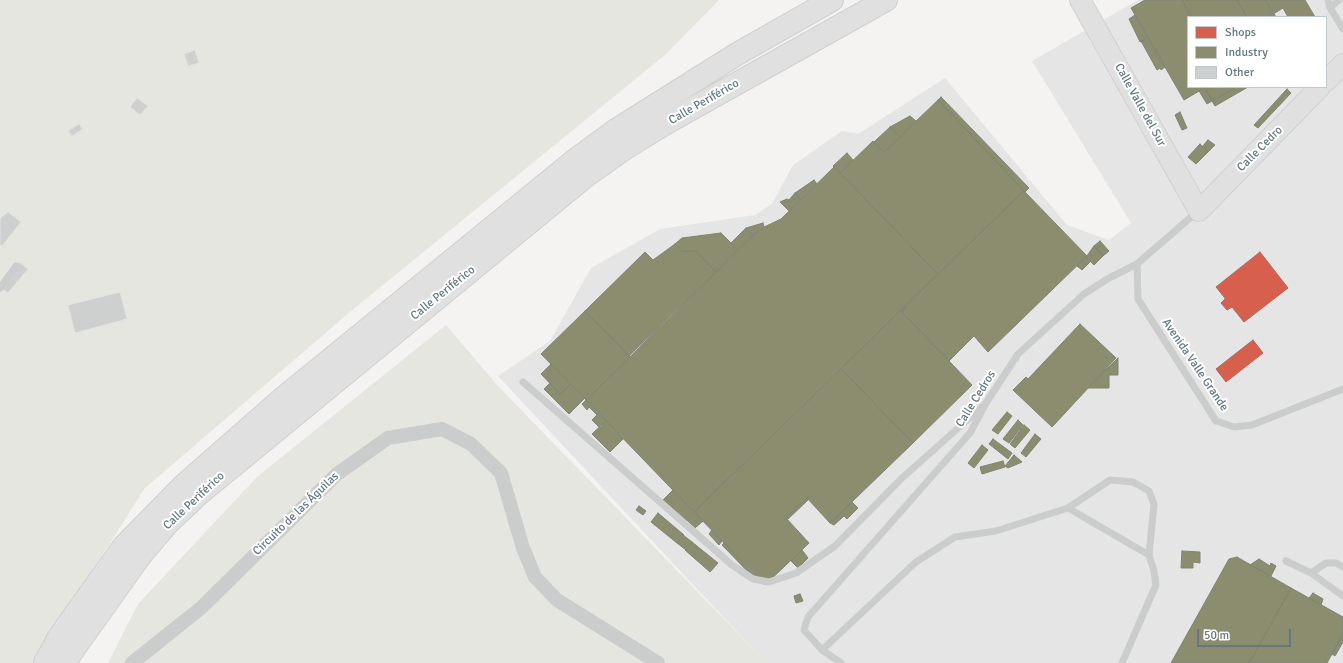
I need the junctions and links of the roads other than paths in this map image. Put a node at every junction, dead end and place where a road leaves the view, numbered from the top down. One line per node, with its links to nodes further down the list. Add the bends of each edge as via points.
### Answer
1 (832, 0): 25 (highway, Calle Periférico, via 737,54 616,130 569,165 283,398 185,484 124,546 59,637)
2 (886, 0): 26 (highway, Calle Periférico, via 668,122 586,176 200,493 168,523 140,556)
3 (1080, 0): 11 (street, Calle Valle del Sur)
4 (1328, 0): 6 (lane)
5 (1339, 0): 6 (lane)
6 (1330, 8): 7 (lane)
7 (1343, 29)
8 (1343, 64): 9 (street)
9 (1327, 80)
10 (1319, 88): 11 (street, Calle Cedro)
11 (1199, 211): 12 (lane, Calle Cedros)
12 (1137, 264): 16 (lane, Avenida Valle Grande, via 1138,299 1216,420 1234,427 1252,425); 17 (lane, Calle Cedros, via 1084,294 1018,354)
13 (16, 266): 14 (lane)
14 (0, 288)
15 (523, 382): 17 (lane, via 732,565 752,579 770,582 796,573 835,546 902,478)
16 (1343, 390)
17 (986, 403): 24 (lane, Calle Cedros, via 970,433 808,618 804,630)
18 (1068, 508): 19 (lane); 19 (lane, via 1110,480 1133,482 1149,491 1154,504); 24 (lane, via 996,531 955,537 916,562)
19 (1149, 555): 30 (lane, via 1156,585)
20 (1286, 561): 22 (lane)
21 (1343, 567): 22 (lane, via 1336,563 1326,563)
22 (1312, 573): 23 (lane)
23 (1343, 596)
24 (822, 650): 29 (lane, Calle Cedros)
25 (45, 663)
26 (65, 663)
27 (132, 663): 28 (street, Circuito de las Águilas, via 201,608 336,474 388,438 442,429 471,444 501,472 523,548 535,577 557,600)
28 (658, 663)
29 (841, 663)
30 (1122, 663)

